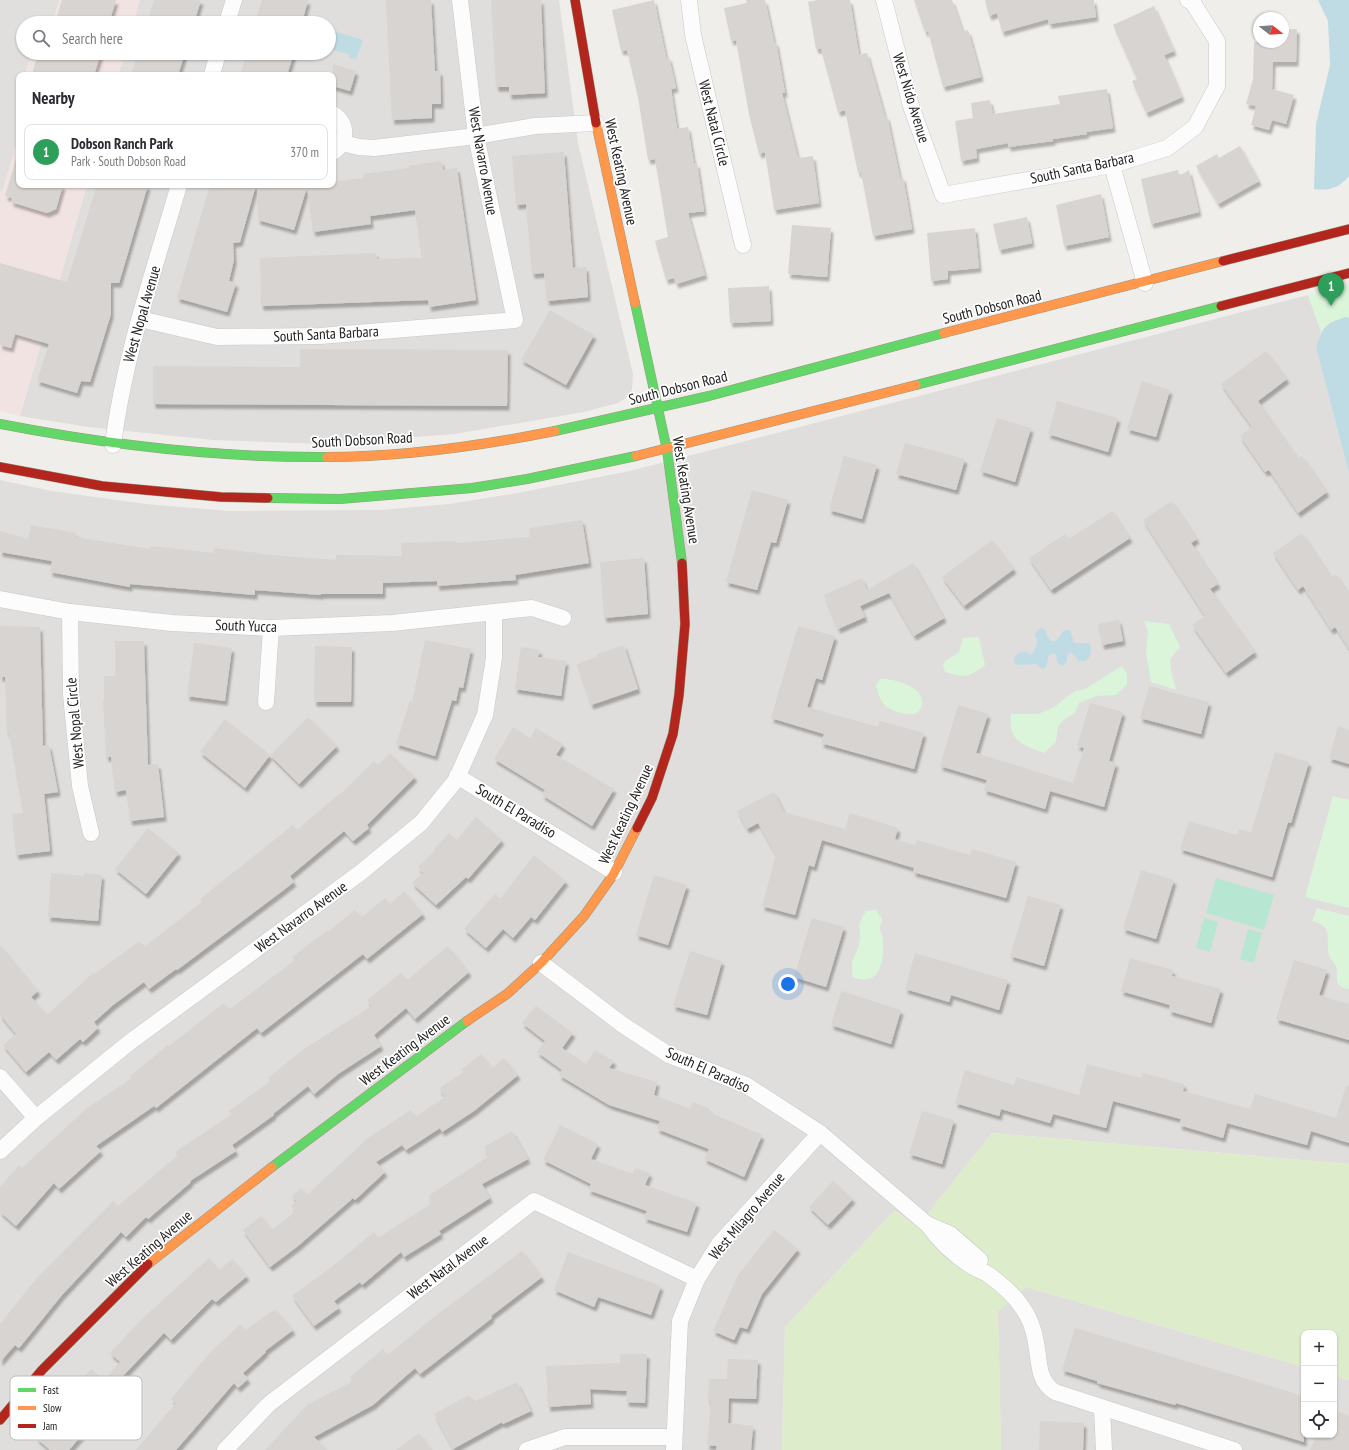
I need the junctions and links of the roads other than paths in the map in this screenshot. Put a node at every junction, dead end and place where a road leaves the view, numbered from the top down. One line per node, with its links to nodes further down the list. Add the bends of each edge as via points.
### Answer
1 (234, 0): 7 (street)
2 (460, 0): 12 (street, West Navarro Avenue)
3 (576, 0): 11 (main road, West Keating Avenue)
4 (689, 0): 18 (street, West Natal Circle, via 693,35)
5 (884, 0): 16 (street, West Nido Avenue, via 911,106)
6 (1188, 0): 14 (street, South Santa Barbara, via 1193,3 1217,40 1217,86 1208,118 1167,148)
7 (229, 16)
8 (216, 60): 9 (street)
9 (213, 72)
10 (336, 117): 13 (street, via 343,123 345,136)
11 (596, 123): 12 (street, via 535,126); 23 (main road, West Keating Avenue)
12 (476, 136): 13 (street, via 374,148); 22 (street, West Navarro Avenue)
13 (338, 147)
14 (1112, 165): 16 (street, South Santa Barbara); 20 (street)
15 (178, 188): 21 (street, West Nopal Avenue)
16 (943, 195)
17 (1349, 229): 20 (main road, South Dobson Road)
18 (743, 245)
19 (1349, 273): 26 (main road)
20 (1145, 283): 23 (main road, South Dobson Road)
21 (140, 319): 22 (street, South Santa Barbara, via 217,337 320,336); 25 (street, West Nopal Avenue, via 119,400)
22 (515, 320)
23 (658, 408): 25 (main road, South Dobson Road, via 532,436 387,455 257,458 187,454); 26 (main road, West Keating Avenue)
24 (0, 424): 25 (main road, South Dobson Road)
25 (113, 445)
26 (667, 450): 27 (main road, via 472,488 340,499 221,497 168,493 95,484); 36 (main road, West Keating Avenue, via 684,591 684,648 679,695 673,734 652,798)
27 (0, 467)
28 (0, 599): 29 (street, South Yucca)
29 (70, 612): 32 (street, South Yucca, via 172,623); 35 (street, West Nopal Circle, via 71,694 80,786)
30 (494, 613): 31 (street, South Yucca, via 532,608); 32 (street, South Yucca, via 392,623); 34 (street, West Navarro Avenue, via 494,658 485,715)
31 (563, 618)
32 (271, 628): 33 (street)
33 (266, 702)
34 (457, 776): 36 (street, South El Paradiso); 39 (street, West Navarro Avenue, via 421,823 360,874 130,1042)
35 (91, 833)
36 (614, 872): 37 (main road, West Keating Avenue, via 584,916)
37 (541, 964): 40 (street, South El Paradiso, via 623,1025 669,1055 746,1085); 43 (main road, West Keating Avenue, via 506,994 252,1182 145,1267)
38 (0, 1077): 39 (street)
39 (36, 1118): 41 (street, West Navarro Avenue)
40 (820, 1134): 42 (street, West Milagro Avenue, via 719,1244); 45 (street, South El Paradiso, via 928,1225 950,1234 981,1261 989,1276 1022,1306 1032,1324 1039,1368 1043,1382 1049,1389)
41 (0, 1151)
42 (697, 1279): 47 (street, West Milagro Avenue, via 680,1321); 48 (street, West Natal Avenue, via 534,1201 269,1404)
43 (37, 1376)
44 (10, 1408): 46 (main road, West Keating Avenue)
45 (1102, 1408): 50 (street); 51 (street, South El Paradiso)
46 (0, 1420)
47 (674, 1443): 49 (street, via 565,1437)
48 (225, 1450)
49 (527, 1450)
50 (1104, 1450)
51 (1234, 1450)

